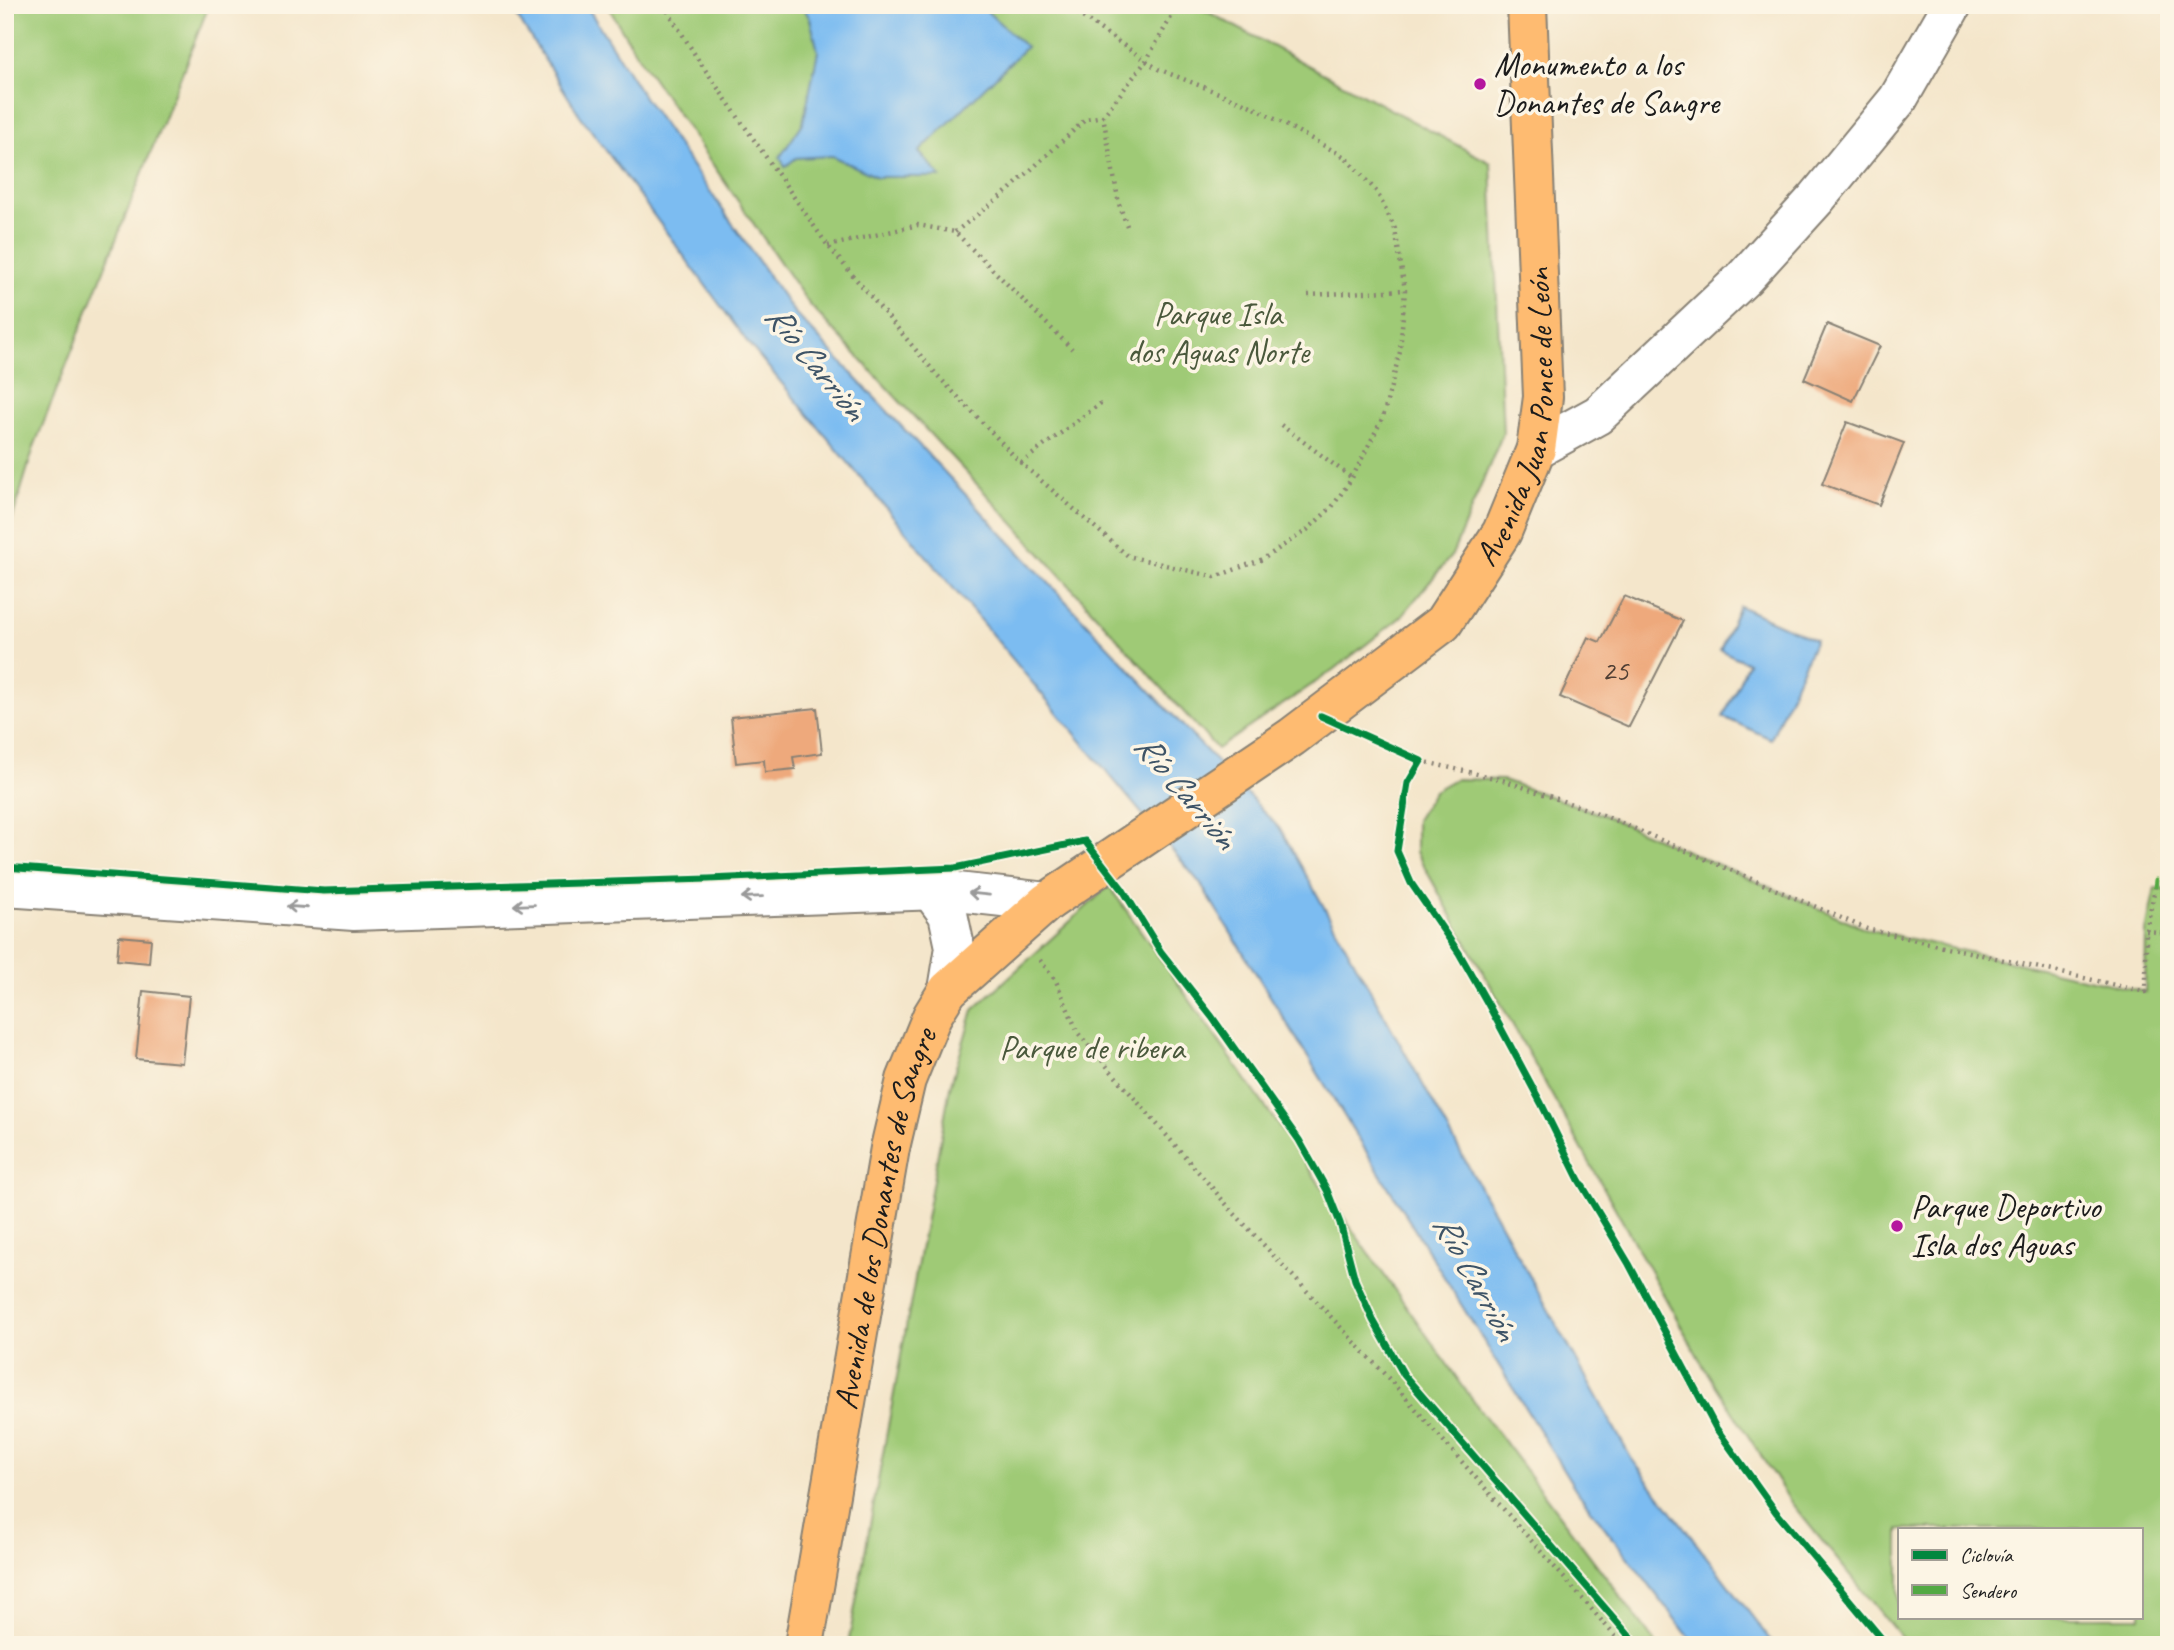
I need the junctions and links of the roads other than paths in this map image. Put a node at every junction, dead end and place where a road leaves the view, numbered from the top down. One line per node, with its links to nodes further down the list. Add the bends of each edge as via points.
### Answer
1 (1527, 5): 3 (main road, Avenida Juan Ponce de León, via 1543,397)
2 (1952, 5): 3 (street, via 1898,99 1744,278 1598,415)
3 (1536, 449): 4 (main road, Avenida Juan Ponce de León, via 1502,532 1443,623 1292,737)
4 (1097, 870): 7 (main road, Avenida de los Donantes de Sangre)
5 (5, 887): 6 (street, one-way to 5, via 354,911)
6 (930, 891): 7 (street, one-way to 6); 8 (street, via 948,914 955,947)
7 (1047, 901): 8 (main road, Avenida de los Donantes de Sangre)
8 (948, 990): 9 (main road, Avenida de los Donantes de Sangre, via 932,1016 906,1080 890,1148)
9 (804, 1645)

